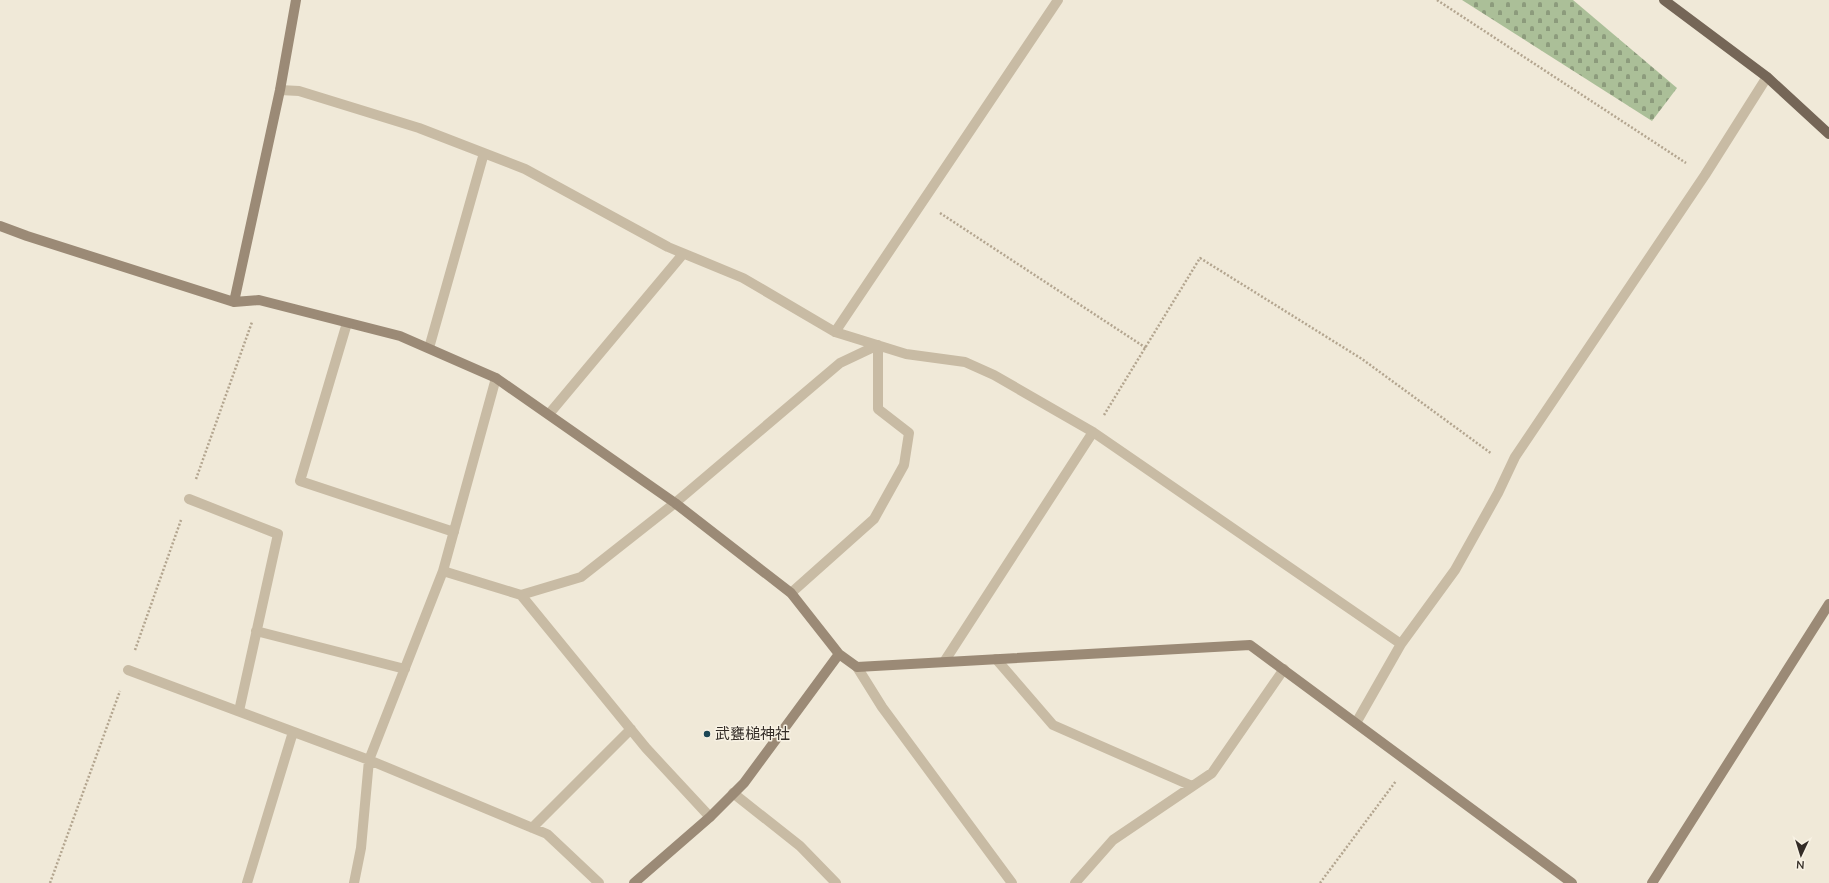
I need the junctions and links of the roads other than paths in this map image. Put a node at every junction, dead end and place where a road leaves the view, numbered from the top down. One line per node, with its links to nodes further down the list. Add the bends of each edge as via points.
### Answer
1 (296, 0): 5 (street)
2 (1058, 0): 12 (street)
3 (1664, 0): 4 (main road)
4 (1767, 77): 6 (main road); 26 (street, via 1705,175 1520,450 1455,570)
5 (280, 90): 7 (street, via 299,91 411,126); 10 (street)
6 (1829, 134)
7 (484, 153): 9 (street, via 525,169); 14 (street)
8 (0, 226): 10 (street)
9 (683, 254): 12 (street, via 743,278); 16 (street)
10 (234, 302): 11 (street, via 259,300)
11 (348, 323): 14 (street, via 400,336); 20 (street, via 300,481)
12 (835, 332): 13 (street)
13 (878, 345): 17 (street, via 906,354 965,362 994,375); 19 (street, via 840,363); 22 (street, via 878,409 909,433 904,465 874,519)
14 (429, 348): 15 (street)
15 (496, 378): 16 (street); 20 (street)
16 (549, 414): 19 (street)
17 (1093, 432): 26 (street); 29 (street)
18 (189, 499): 25 (street, via 278,534)
19 (675, 504): 22 (street); 23 (street, via 581,577)
20 (454, 532): 21 (street)
21 (443, 571): 23 (street); 31 (street)
22 (790, 593): 27 (street)
23 (521, 595): 36 (street)
24 (1829, 604): 51 (street)
25 (256, 631): 31 (street); 34 (street)
26 (1401, 644): 35 (street)
27 (839, 654): 30 (street); 40 (street, via 744,783)
28 (996, 659): 29 (street); 32 (street, via 1250,644); 39 (street, via 1053,725)
29 (944, 662): 30 (street)
30 (856, 667): 48 (street, via 882,707)
31 (405, 669): 38 (street)
32 (1284, 669): 35 (street); 39 (street, via 1212,773)
33 (128, 670): 34 (street)
34 (238, 711): 37 (street)
35 (1356, 722): 50 (street)
36 (631, 729): 41 (street); 42 (street)
37 (293, 732): 38 (street); 43 (street)
38 (369, 760): 42 (street); 44 (street, via 361,848)
39 (1192, 786): 49 (street, via 1113,840)
40 (733, 793): 41 (street); 47 (street, via 800,846)
41 (710, 818): 46 (street)
42 (532, 828): 45 (street, via 547,834)
43 (247, 883)
44 (354, 883)
45 (599, 883)
46 (634, 883)
47 (836, 883)
48 (1012, 883)
49 (1075, 883)
50 (1572, 883)
51 (1652, 883)

